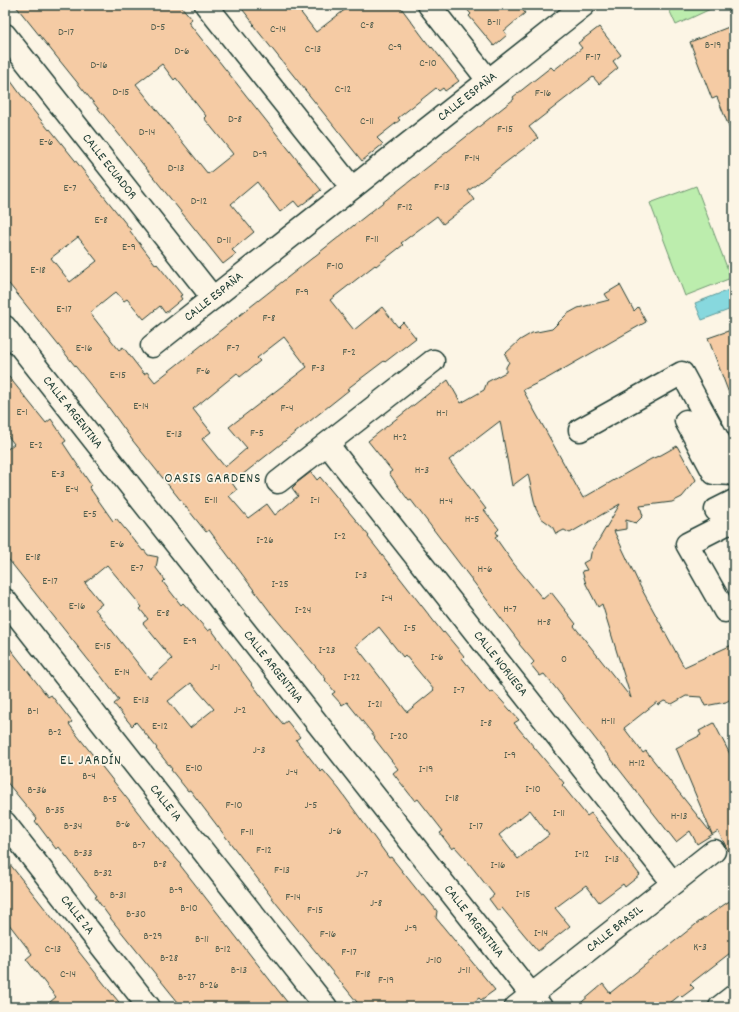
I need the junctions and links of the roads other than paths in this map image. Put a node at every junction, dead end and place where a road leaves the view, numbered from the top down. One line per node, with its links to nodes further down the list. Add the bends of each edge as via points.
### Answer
1 (206, 5): 6 (street)
2 (429, 5): 5 (street)
3 (584, 5): 5 (street, CALLE ESPAÑA)
4 (5, 35): 7 (street, CALLE ECUADOR)
5 (488, 80): 6 (street, CALLE ESPAÑA)
6 (352, 188): 7 (street, CALLE ESPAÑA)
7 (213, 298): 9 (street, CALLE ESPAÑA)
8 (5, 327): 24 (street, CALLE ARGENTINA)
9 (152, 346)
10 (433, 361): 13 (street)
11 (686, 421): 15 (street, via 714,473)
12 (580, 430): 14 (street, via 682,373)
13 (327, 444): 16 (street); 22 (street, CALLE NORUEGA)
14 (734, 470)
15 (734, 474)
16 (278, 482)
17 (728, 510): 19 (street, via 687,544)
18 (5, 600): 26 (street, CALLE 1A)
19 (725, 611)
20 (5, 823): 25 (street, CALLE 2A)
21 (714, 851): 22 (street, CALLE BRASIL)
22 (673, 883): 24 (street, CALLE BRASIL)
23 (734, 996): 27 (street)
24 (530, 1003)
25 (149, 1007)
26 (326, 1007)
27 (720, 1007)

